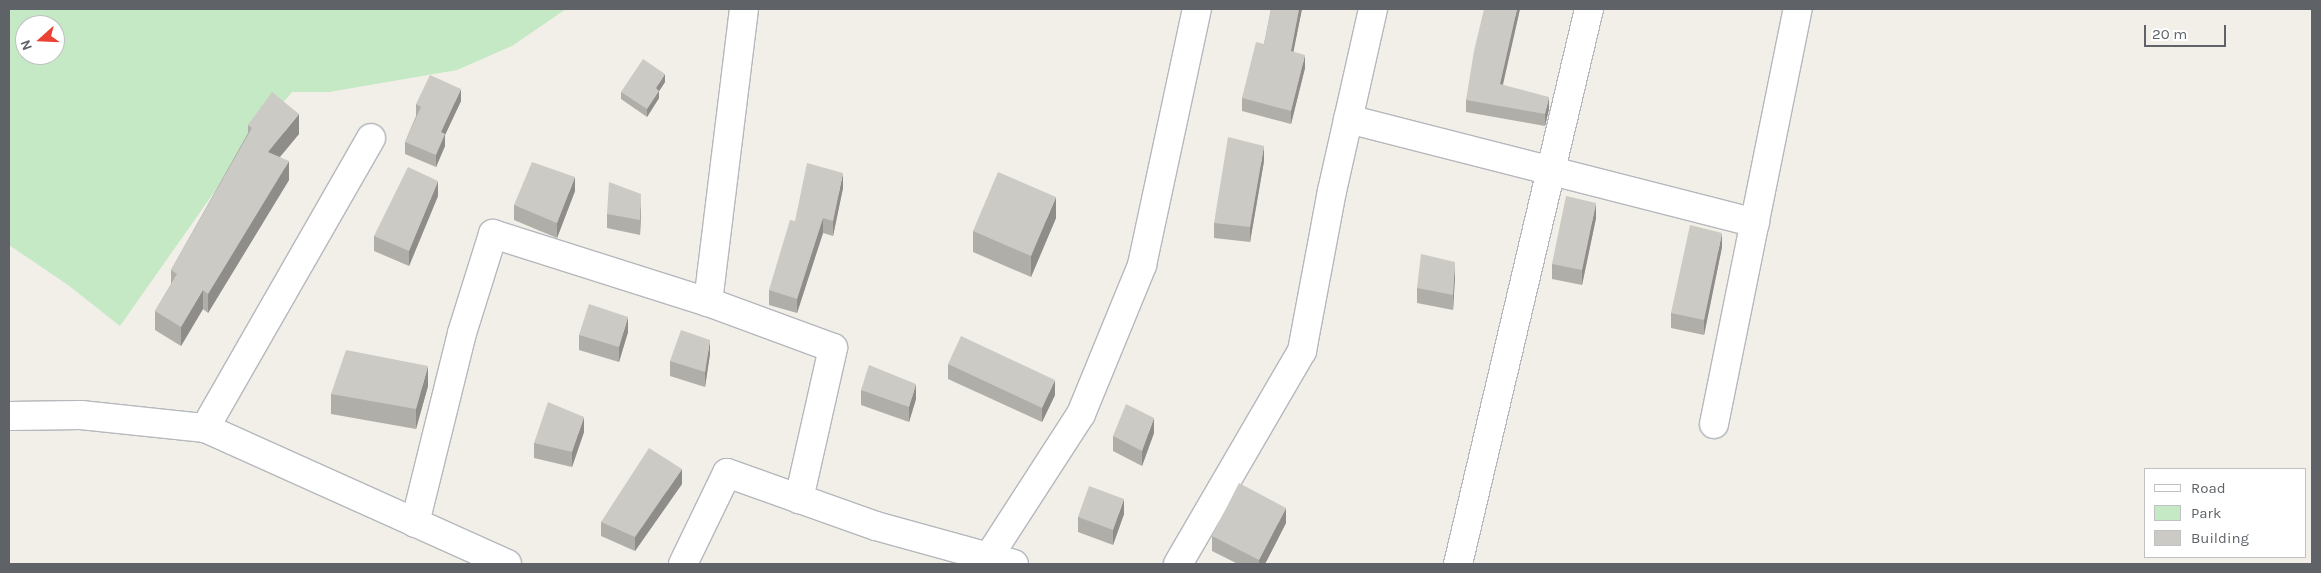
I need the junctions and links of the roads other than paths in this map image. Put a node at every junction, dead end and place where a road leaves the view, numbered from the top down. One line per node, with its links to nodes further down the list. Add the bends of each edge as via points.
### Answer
1 (744, 9): 10 (street)
2 (1197, 9): 16 (street, via 1142,265 1081,414)
3 (1374, 9): 6 (street)
4 (1589, 9): 8 (street)
5 (1798, 9): 9 (street)
6 (1348, 119): 8 (street); 20 (street, via 1302,351)
7 (371, 138): 13 (street)
8 (1551, 171): 9 (street); 21 (street)
9 (1755, 223): 12 (street)
10 (708, 302): 14 (street, via 833,348); 15 (street, via 493,234 462,333)
11 (9, 416): 13 (street, via 81,415)
12 (1714, 424)
13 (205, 428): 15 (street)
14 (799, 499): 16 (street); 18 (street, via 728,474)
15 (416, 523): 17 (street)
16 (986, 560): 19 (street)
17 (507, 564)
18 (683, 564)
19 (1014, 564)
20 (1178, 564)
21 (1458, 564)

